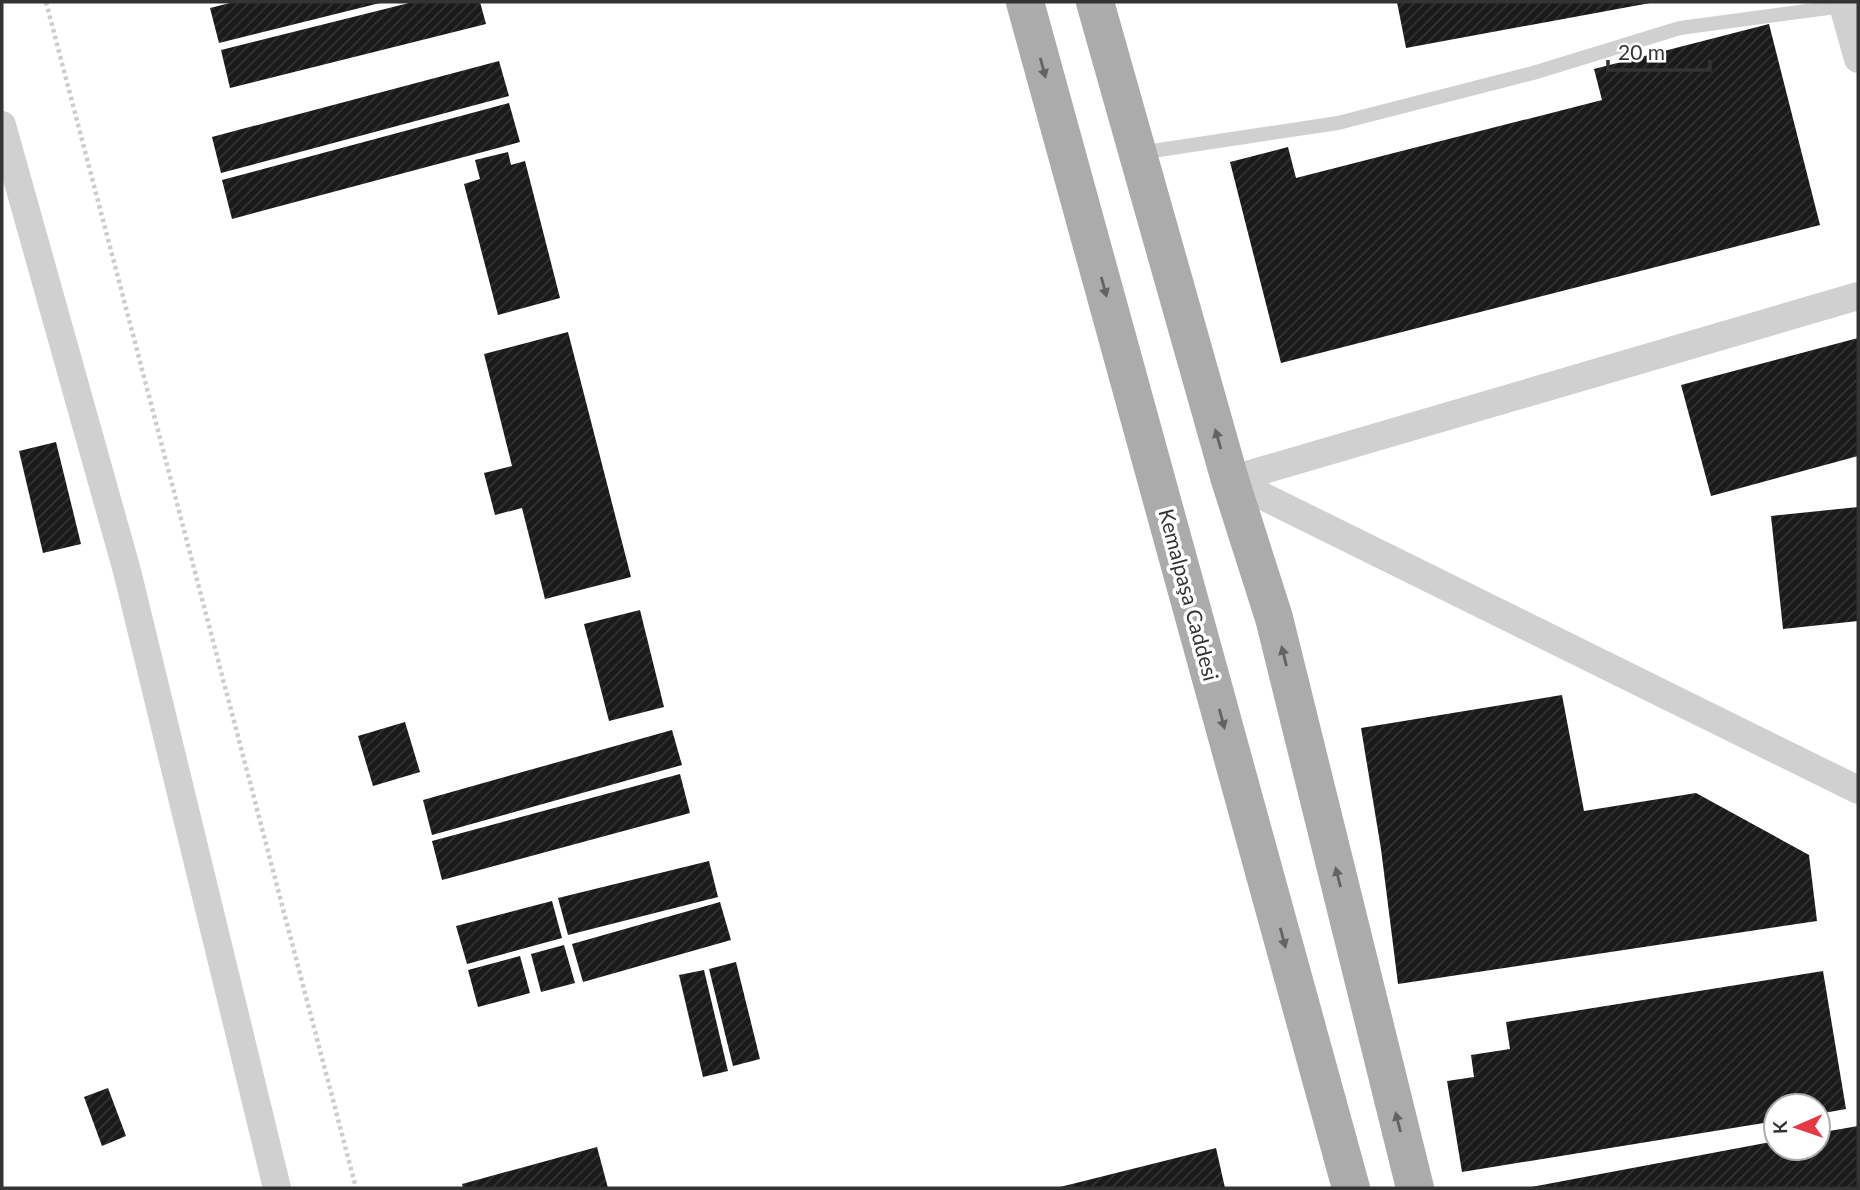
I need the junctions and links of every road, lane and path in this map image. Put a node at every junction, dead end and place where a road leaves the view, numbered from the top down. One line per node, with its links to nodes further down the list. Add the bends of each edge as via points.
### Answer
1 (46, 2): 12 (path)
2 (1025, 2): 13 (main road, Kemalpaşa Caddesi, one-way to 13)
3 (1095, 2): 7 (main road)
4 (1848, 4): 5 (street); 7 (lane, via 1679,28 1533,73 1338,123)
5 (1858, 59)
6 (2, 125): 11 (street, via 127,570)
7 (1138, 153): 9 (main road, one-way to 7)
8 (1858, 296): 9 (street)
9 (1230, 480): 10 (street); 14 (main road, one-way to 9, via 1274,618)
10 (1858, 790)
11 (277, 1188)
12 (356, 1188)
13 (1351, 1188)
14 (1415, 1188)

